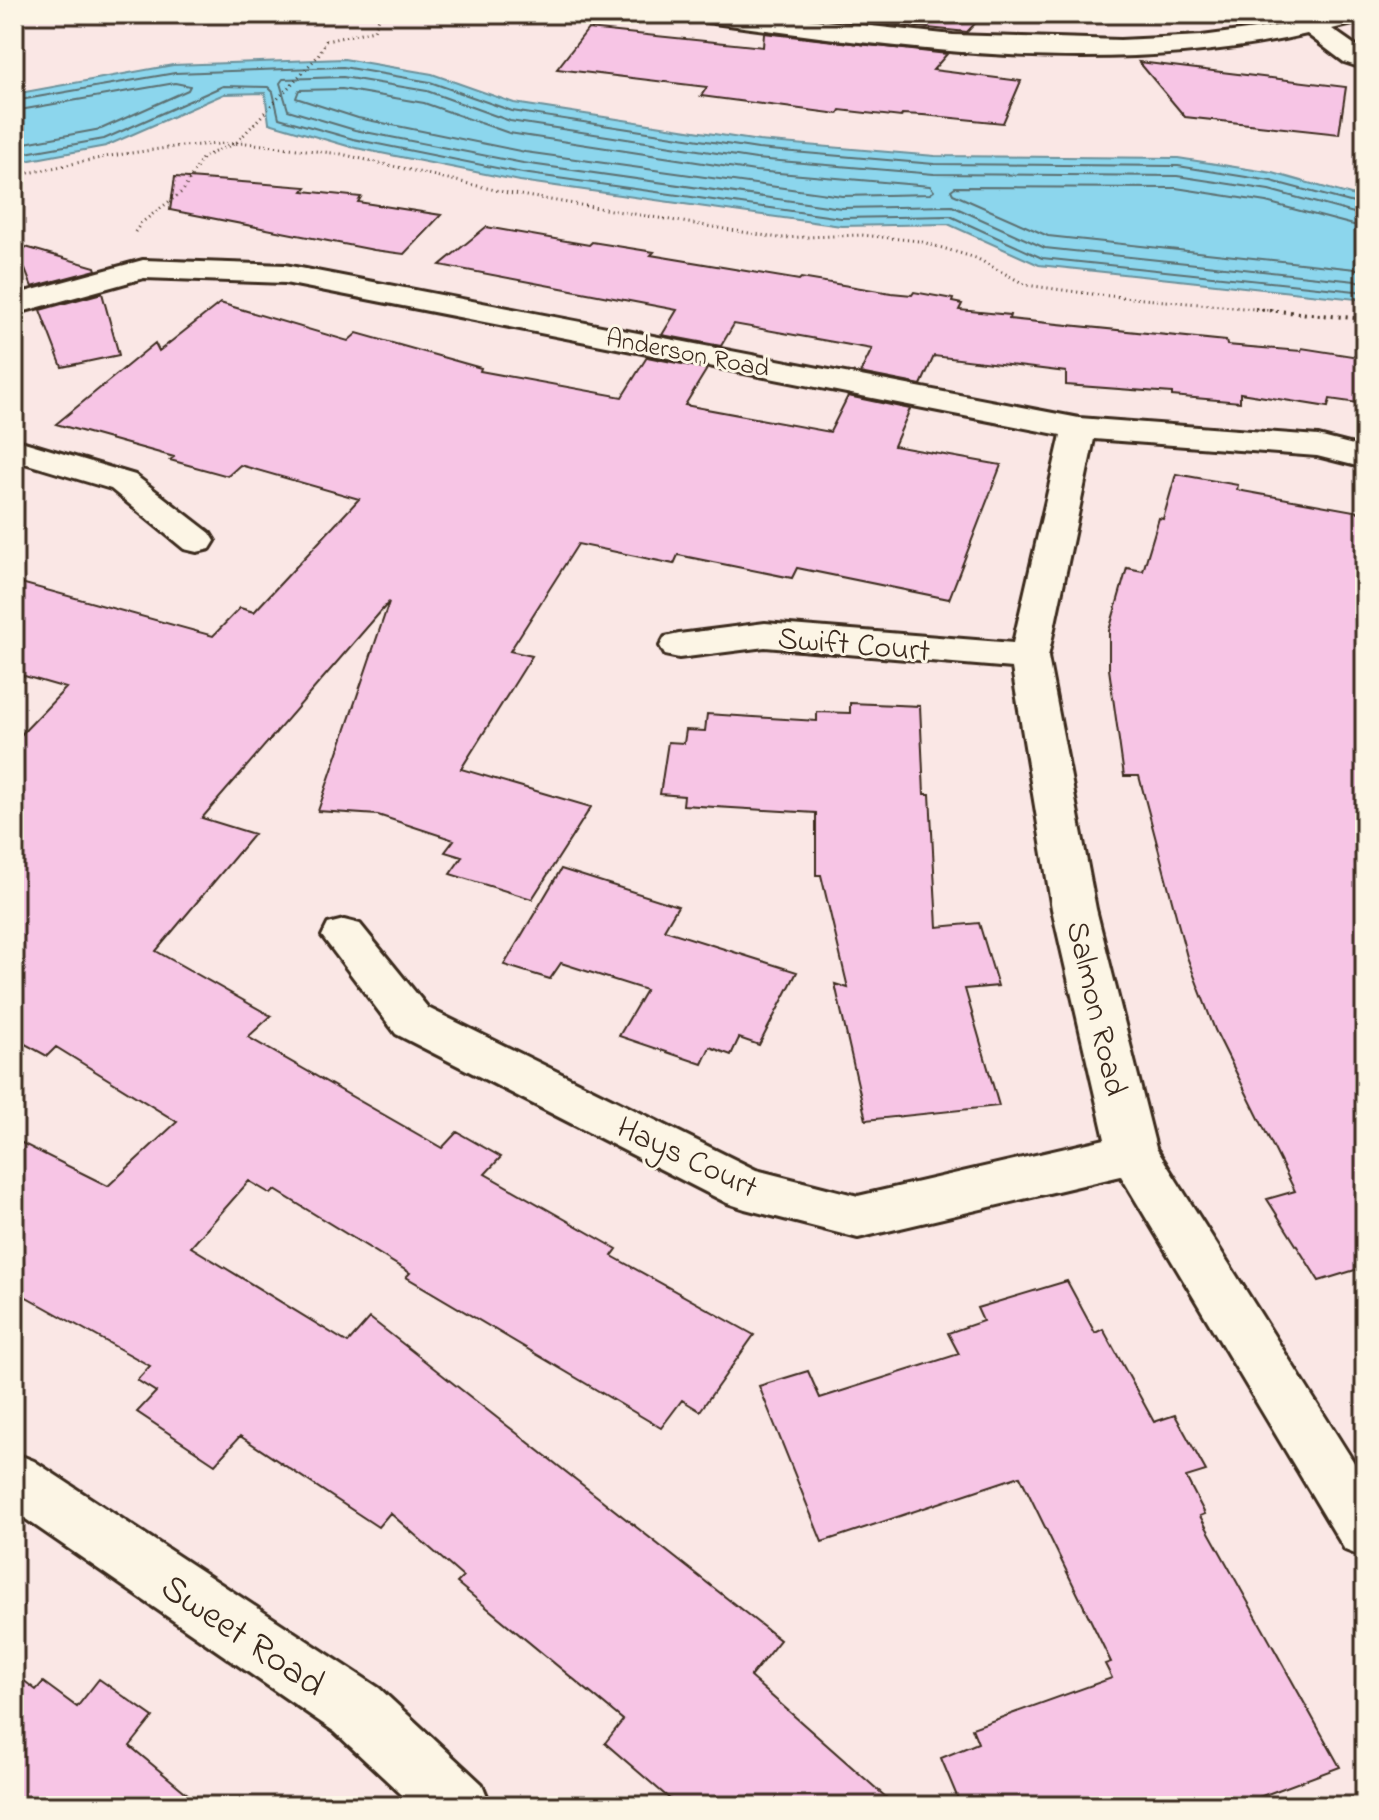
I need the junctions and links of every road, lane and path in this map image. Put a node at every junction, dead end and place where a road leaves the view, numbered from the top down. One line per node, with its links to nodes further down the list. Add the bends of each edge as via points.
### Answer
1 (381, 14): 7 (path, via 374,30 326,41)
2 (707, 14): 4 (street)
3 (1364, 14): 5 (street)
4 (833, 22): 5 (street, via 1033,47 1209,43)
5 (1315, 28): 6 (street)
6 (1365, 61)
7 (236, 143): 8 (path, via 110,156); 9 (path, via 203,157 183,191 141,223 130,240); 11 (path, via 341,154 508,193 779,238 862,235 919,241 976,258 1026,285)
8 (14, 176)
9 (143, 269): 10 (street, Anderson Road); 12 (street, Anderson Road, via 285,274)
10 (14, 305)
11 (1365, 319)
12 (1079, 428): 14 (street, Anderson Road, via 1318,446); 17 (street, Salmon Road)
13 (14, 449): 15 (street, via 123,482)
14 (1365, 458)
15 (197, 541)
16 (679, 646): 17 (street, Swift Court, via 765,635)
17 (1029, 657): 19 (street, Salmon Road, via 1074,909)
18 (344, 936): 19 (street, Hays Court, via 412,1021 745,1188 858,1217)
19 (1133, 1153): 21 (street, Salmon Road)
20 (14, 1479): 22 (street, Sweet Road, via 357,1710)
21 (1365, 1531)
22 (460, 1806)

